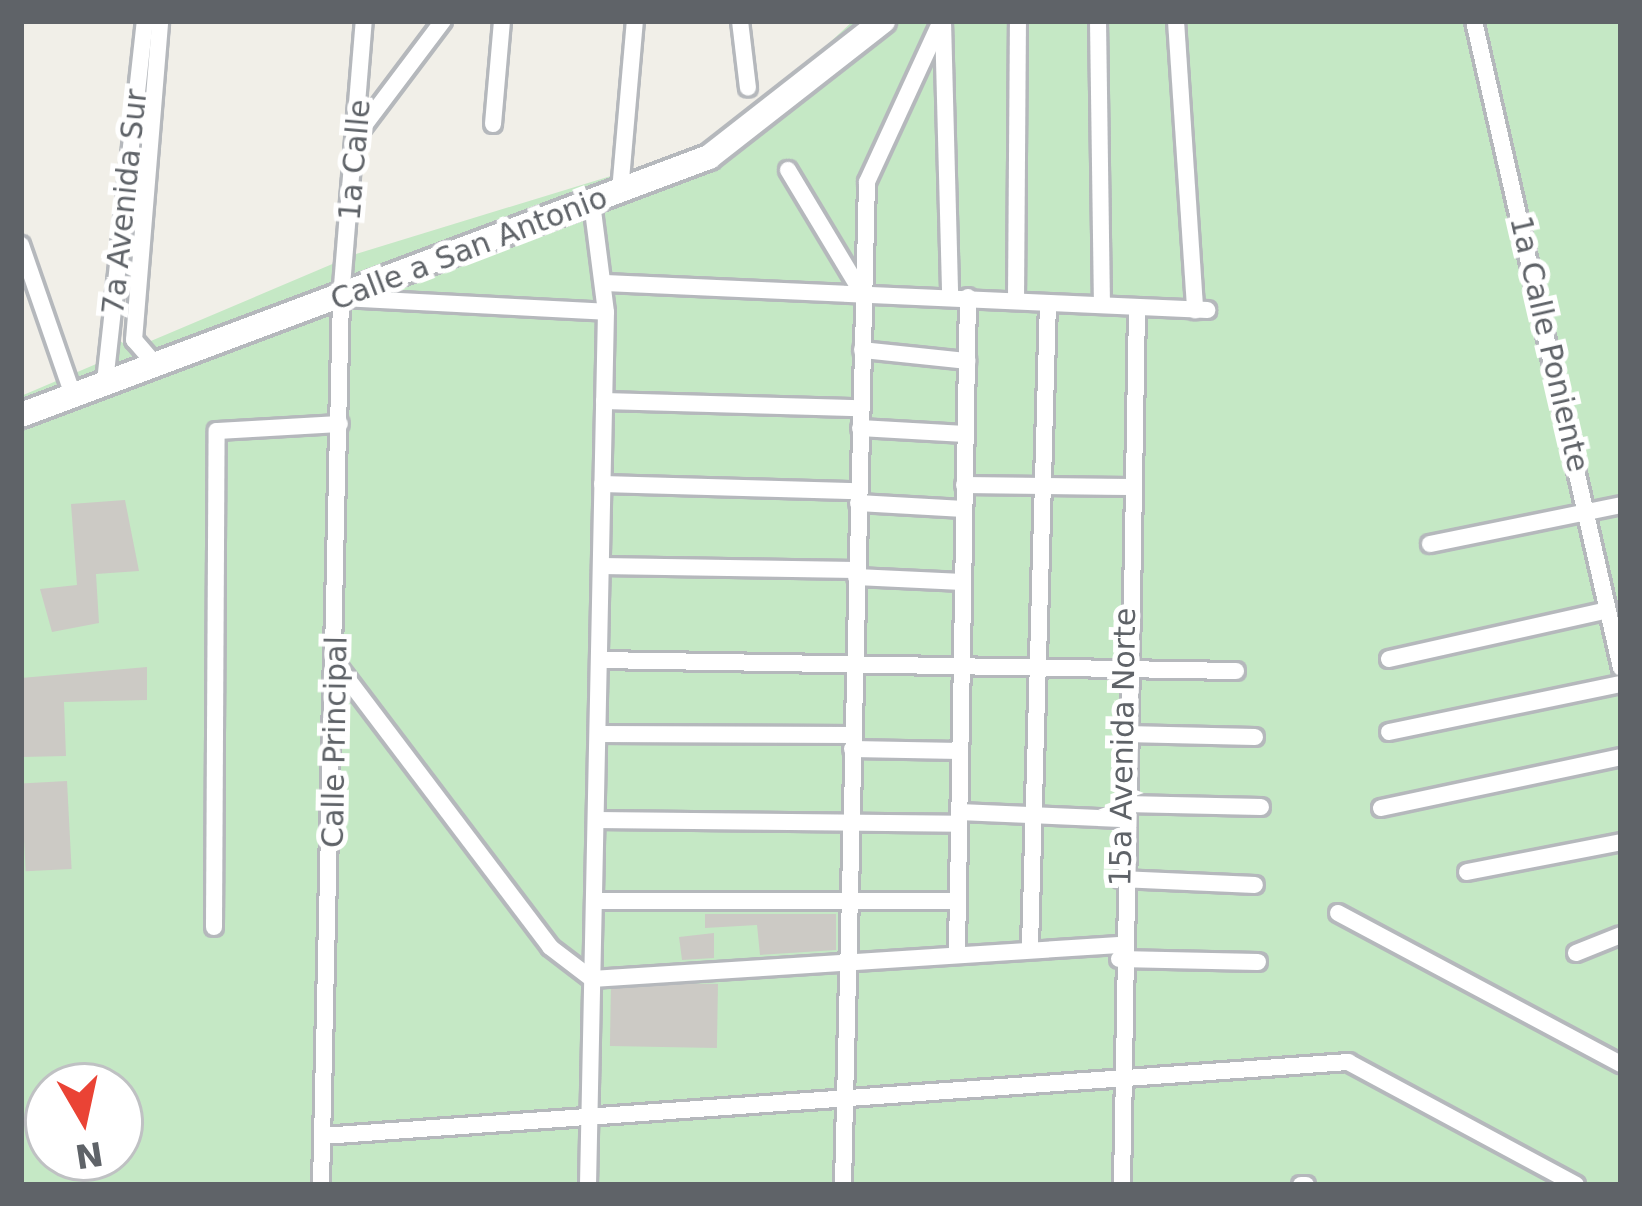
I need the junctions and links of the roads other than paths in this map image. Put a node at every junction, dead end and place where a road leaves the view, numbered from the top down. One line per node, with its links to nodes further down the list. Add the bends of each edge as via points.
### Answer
1 (145, 21): 33 (street, 7a Avenida Sur)
2 (160, 21): 32 (street, 7a Avenida Sur, via 134,340)
3 (364, 21): 16 (street, 1a Calle)
4 (443, 21): 16 (street)
5 (502, 21): 15 (street)
6 (635, 21): 18 (street)
7 (740, 21): 14 (street)
8 (883, 21): 18 (street, Calle a San Antonio, via 753,130)
9 (942, 21): 22 (street, via 870,170); 23 (street)
10 (1018, 21): 25 (street)
11 (1098, 21): 27 (street)
12 (1176, 21): 28 (street, via 1201,310)
13 (1474, 21): 48 (street, 1a Calle Poniente)
14 (748, 88)
15 (493, 124)
16 (359, 131): 24 (street, 1a Calle)
17 (788, 170): 22 (street)
18 (620, 191): 19 (street, Calle a San Antonio)
19 (592, 203): 21 (street); 24 (street, Calle a San Antonio)
20 (21, 245): 34 (street)
21 (605, 283): 22 (street); 29 (street)
22 (863, 295): 23 (street); 30 (street)
23 (959, 297): 25 (street); 31 (street)
24 (341, 298): 29 (street); 32 (street, Calle a San Antonio); 38 (street, Calle Principal)
25 (1016, 302): 26 (street)
26 (1048, 303): 27 (street); 43 (street)
27 (1102, 305): 28 (street)
28 (1137, 308): 44 (street, 15a Avenida Norte)
29 (606, 312): 35 (street)
30 (862, 350): 31 (street); 36 (street)
31 (967, 361): 40 (street)
32 (155, 364): 33 (street, Calle a San Antonio)
33 (105, 382): 34 (street, Calle a San Antonio)
34 (73, 395): 37 (street, Calle a San Antonio)
35 (604, 401): 36 (street); 41 (street)
36 (860, 408): 39 (street)
37 (21, 415)
38 (340, 424): 57 (street, Calle Principal); 86 (street, via 218,430)
39 (860, 428): 40 (street); 45 (street)
40 (965, 434): 42 (street)
41 (602, 484): 45 (street); 50 (street)
42 (964, 485): 43 (street); 47 (street)
43 (1046, 486): 44 (street); 60 (street)
44 (1131, 487): 62 (street, 15a Avenida Norte)
45 (858, 497): 47 (street); 51 (street)
46 (1621, 506): 48 (street)
47 (964, 508): 52 (street)
48 (1588, 512): 49 (street); 53 (street, 1a Calle Poniente)
49 (1430, 544)
50 (601, 566): 51 (street); 55 (street)
51 (856, 574): 52 (street); 56 (street)
52 (963, 582): 58 (street)
53 (1608, 610): 54 (street); 59 (street, 1a Calle Poniente)
54 (1389, 659)
55 (599, 660): 56 (street); 65 (street)
56 (856, 661): 58 (street); 68 (street)
57 (337, 664): 94 (street, via 550,947); 99 (street, Calle Principal)
58 (962, 667): 60 (street); 69 (street)
59 (1621, 668)
60 (1041, 669): 62 (street); 74 (street)
61 (1236, 671): 62 (street)
62 (1122, 674): 66 (street, 15a Avenida Norte)
63 (1621, 684): 64 (street)
64 (1389, 732)
65 (598, 734): 68 (street); 76 (street)
66 (1125, 734): 67 (street); 73 (street, 15a Avenida Norte)
67 (1255, 737)
68 (853, 742): 69 (street); 77 (street)
69 (960, 752): 75 (street)
70 (1621, 758): 72 (street)
71 (1261, 807): 73 (street)
72 (1381, 808)
73 (1123, 811): 74 (street); 80 (street, 15a Avenida Norte)
74 (1034, 815): 75 (street); 88 (street)
75 (959, 818): 77 (street); 84 (street)
76 (596, 820): 77 (street); 83 (street)
77 (849, 822): 82 (street)
78 (1621, 842): 79 (street)
79 (1467, 872)
80 (1120, 879): 81 (street); 90 (street, 15a Avenida Norte)
81 (1256, 885)
82 (849, 899): 83 (street); 84 (street); 92 (street)
83 (594, 901): 94 (street)
84 (958, 901): 89 (street)
85 (1338, 913): 95 (street)
86 (214, 927)
87 (1621, 935): 91 (street)
88 (1030, 946): 89 (street); 90 (street)
89 (957, 952): 92 (street)
90 (1119, 952): 93 (street); 96 (street, 15a Avenida Norte)
91 (1576, 952)
92 (845, 960): 94 (street); 97 (street)
93 (1258, 962)
94 (592, 979): 98 (street)
95 (1621, 1064)
96 (1123, 1074): 97 (street); 103 (street, 15a Avenida Norte); 104 (street, via 1348,1062)
97 (853, 1093): 98 (street); 102 (street)
98 (592, 1112): 99 (street); 101 (street)
99 (323, 1136): 100 (street, Calle Principal)
100 (321, 1185)
101 (588, 1185)
102 (843, 1185)
103 (1122, 1185)
104 (1576, 1185)

